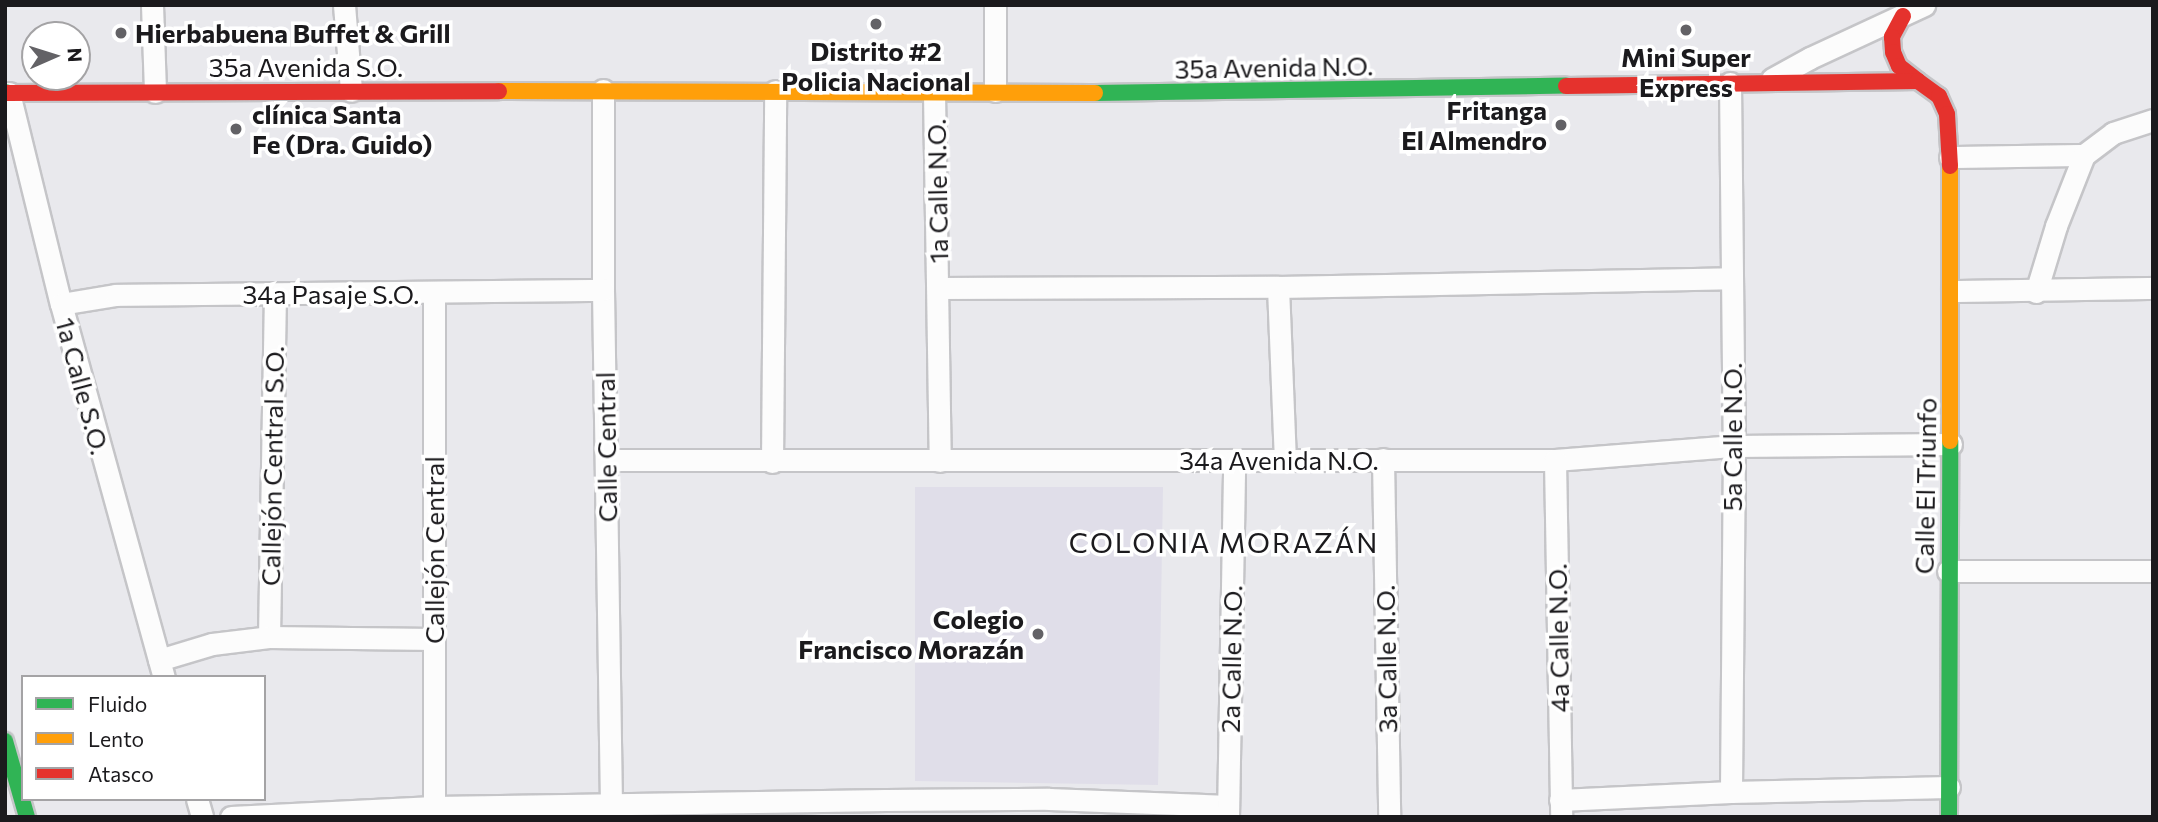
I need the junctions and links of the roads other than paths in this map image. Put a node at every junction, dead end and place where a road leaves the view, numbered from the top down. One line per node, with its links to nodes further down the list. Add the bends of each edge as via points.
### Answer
1 (152, 5): 12 (street)
2 (344, 5): 10 (street)
3 (995, 5): 13 (street)
4 (1924, 5): 5 (street)
5 (1903, 16): 6 (main road, via 1892,37 1893,52 1899,66); 8 (street)
6 (1918, 81): 8 (main road, 35a Avenida N.O.); 18 (main road, Calle El Triunfo, via 1939,96 1947,114)
7 (1730, 83): 8 (main road, 35a Avenida N.O.); 13 (main road, 35a Avenida N.O., via 1185,94); 19 (street, 5a Calle N.O.)
8 (1764, 83)
9 (603, 90): 10 (main road, 35a Avenida S.O.); 11 (main road, 35a Avenida N.O.); 23 (street, Calle Central)
10 (351, 91): 12 (main road, 35a Avenida S.O.)
11 (775, 91): 15 (main road, 35a Avenida N.O.); 37 (street)
12 (155, 92): 14 (main road, 35a Avenida S.O.)
13 (995, 92): 15 (main road, 35a Avenida N.O.)
14 (7, 93): 28 (street, 1a Calle S.O.)
15 (934, 93): 21 (street, 1a Calle N.O.)
16 (2153, 120): 17 (street, via 2113,134)
17 (2084, 155): 18 (street); 25 (street)
18 (1950, 157): 24 (main road, Calle El Triunfo)
19 (1731, 278): 20 (street); 30 (street, 5a Calle N.O.)
20 (1278, 286): 21 (street); 34 (street)
21 (939, 288): 36 (street, 1a Calle N.O.)
22 (2153, 288): 25 (street)
23 (603, 290): 26 (street, 34a Pasaje S.O.); 32 (street, Calle Central)
24 (1952, 291): 25 (street); 29 (main road, Calle El Triunfo)
25 (2036, 292)
26 (433, 293): 27 (street, 34a Pasaje S.O.); 41 (street, Callejón Central)
27 (275, 294): 28 (street, 34a Pasaje S.O., via 116,295); 40 (street, Callejón Central S.O.)
28 (61, 304): 42 (street, 1a Calle S.O.)
29 (1951, 444): 30 (street, 34a Avenida N.O.); 38 (main road, Calle El Triunfo)
30 (1734, 446): 35 (street, 34a Avenida N.O.); 45 (street, 5a Calle N.O.)
31 (1383, 459): 34 (street, 34a Avenida N.O.); 35 (street, 34a Avenida N.O.); 53 (street, 3a Calle N.O.)
32 (606, 460): 37 (street, 34a Avenida N.O.); 47 (street, Calle Central)
33 (1234, 460): 34 (street, 34a Avenida N.O.); 36 (street, 34a Avenida N.O.); 51 (street, 2a Calle N.O.)
34 (1285, 460)
35 (1555, 460): 50 (street, 4a Calle N.O.)
36 (940, 461): 37 (street, 34a Avenida N.O.)
37 (772, 462)
38 (1948, 571): 39 (street); 44 (main road, Calle El Triunfo)
39 (2153, 571)
40 (269, 637): 41 (street); 42 (street, via 212,644)
41 (434, 639): 48 (street, Callejón Central)
42 (162, 668)
43 (7, 753): 46 (main road)
44 (1949, 787): 45 (street); 54 (main road, Calle El Triunfo)
45 (1731, 792): 50 (street)
46 (21, 798)
47 (611, 803): 48 (street); 49 (street)
48 (434, 807): 52 (street)
49 (1049, 808): 51 (street)
50 (1560, 808)
51 (1228, 811)
52 (231, 817)
53 (1389, 817)
54 (1949, 817)

